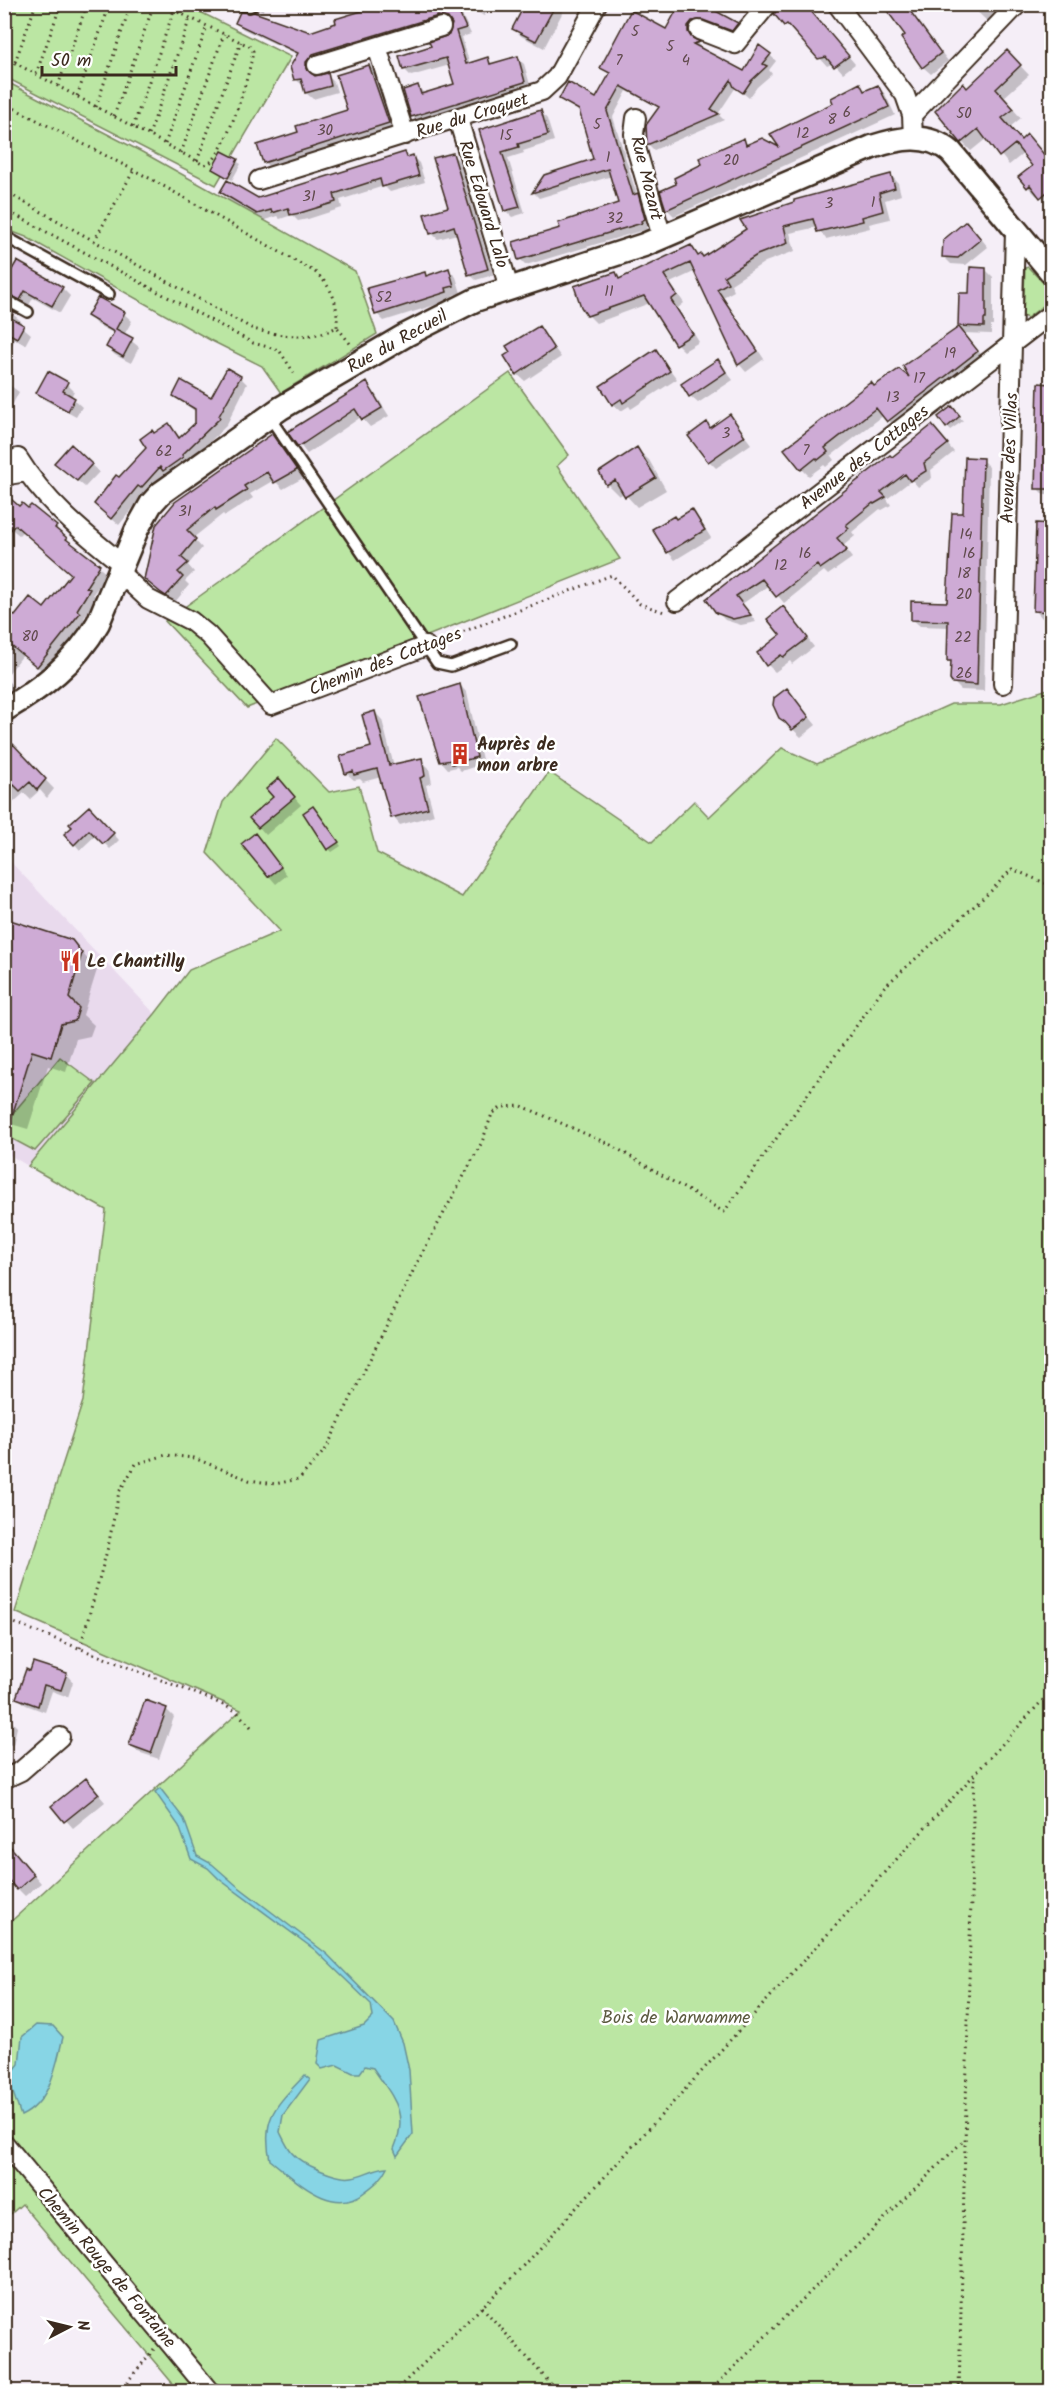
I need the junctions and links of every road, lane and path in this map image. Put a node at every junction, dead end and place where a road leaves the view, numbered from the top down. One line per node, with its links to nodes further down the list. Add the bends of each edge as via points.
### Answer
1 (36, 4): 23 (path)
2 (61, 4): 25 (path)
3 (87, 4): 26 (path)
4 (110, 4): 27 (path)
5 (131, 4): 29 (path)
6 (154, 4): 31 (path)
7 (162, 4): 14 (path)
8 (238, 4): 9 (lane)
9 (255, 4)
10 (597, 4): 33 (street, Rue du Croquet, via 548,87 528,98)
11 (768, 4): 18 (street, via 735,44)
12 (837, 4): 30 (street, via 898,84)
13 (1018, 4): 30 (street)
14 (174, 10): 15 (path); 34 (path)
15 (190, 18): 16 (path); 35 (path)
16 (207, 26): 19 (path); 38 (path)
17 (441, 27): 21 (street)
18 (699, 30)
19 (224, 34): 20 (path); 39 (path)
20 (241, 42): 40 (path); 40 (path, via 253,51 224,140 212,161 204,165)
21 (377, 47): 24 (street); 36 (street, Rue du Croquet)
22 (4, 57): 23 (path)
23 (15, 62): 25 (path)
24 (317, 65)
25 (36, 74): 26 (path)
26 (58, 86): 27 (path)
27 (77, 96): 29 (path)
28 (4, 103): 41 (path)
29 (96, 106): 31 (path)
30 (912, 115): 37 (street)
31 (114, 116): 34 (path)
32 (636, 118): 47 (street, Rue Mozart, via 635,144)
33 (458, 119): 36 (street, Rue du Croquet); 50 (street, Rue Edouard Lalo)
34 (133, 127): 35 (path)
35 (148, 135): 38 (path)
36 (405, 135): 42 (street, Rue du Croquet)
37 (913, 138): 45 (street, via 936,143 951,152); 47 (street, Rue du Recueil, via 872,147)
38 (165, 144): 39 (path)
39 (181, 153): 40 (path)
40 (197, 162)
41 (134, 170): 48 (path); 55 (path, via 315,272 333,294)
42 (259, 180)
43 (4, 191): 48 (path)
44 (4, 209): 58 (path, via 253,343 279,350)
45 (1015, 231): 49 (street); 56 (street, Avenue des Villas)
46 (4, 236): 51 (lane)
47 (662, 237): 50 (street, Rue du Recueil)
48 (94, 241): 55 (path, via 253,329 290,336 321,334)
49 (1052, 273)
50 (509, 288): 58 (street, Rue du Recueil, via 458,308)
51 (109, 294)
52 (4, 299): 53 (lane)
53 (28, 312)
54 (1052, 313): 56 (street, Avenue des Cottages)
55 (337, 327): 57 (path)
56 (1013, 343): 62 (street, Avenue des Cottages); 65 (street, Avenue des Villas)
57 (356, 353)
58 (306, 392): 59 (street, Rue du Recueil)
59 (269, 416): 61 (street, Rue du Recueil, via 162,492 143,515); 64 (lane)
60 (4, 480): 61 (street, via 22,465 55,507)
61 (121, 568): 64 (street, Chemin des Cottages, via 148,599 208,634 271,705); 66 (street, Rue du Recueil, via 89,639 51,679)
62 (677, 602): 64 (path, Chemin des Cottages, via 666,613 640,604 612,575)
63 (511, 644): 64 (lane, via 451,666 437,663)
64 (426, 646)
65 (1002, 684)
66 (4, 710)
67 (1052, 886): 69 (path, via 1012,869 884,987 724,1212 611,1144 522,1106 502,1107 492,1114 482,1142 417,1263 326,1449 298,1479 275,1484 249,1480 194,1458 166,1455 136,1464 119,1491)
68 (4, 1619): 69 (path)
69 (80, 1648): 71 (path, via 236,1711)
70 (1052, 1690): 73 (path)
71 (252, 1728)
72 (60, 1737): 74 (street, via 21,1771)
73 (974, 1774): 75 (path); 77 (path)
74 (4, 1779)
75 (965, 2140): 83 (path); 84 (path)
76 (4, 2142): 78 (street, Chemin Rouge de Fontaine)
77 (482, 2307): 81 (path); 82 (path)
78 (164, 2336): 79 (path); 80 (street, Chemin Rouge de Fontaine)
79 (119, 2391)
80 (210, 2391)
81 (394, 2391)
82 (558, 2391)
83 (709, 2391)
84 (959, 2391)

